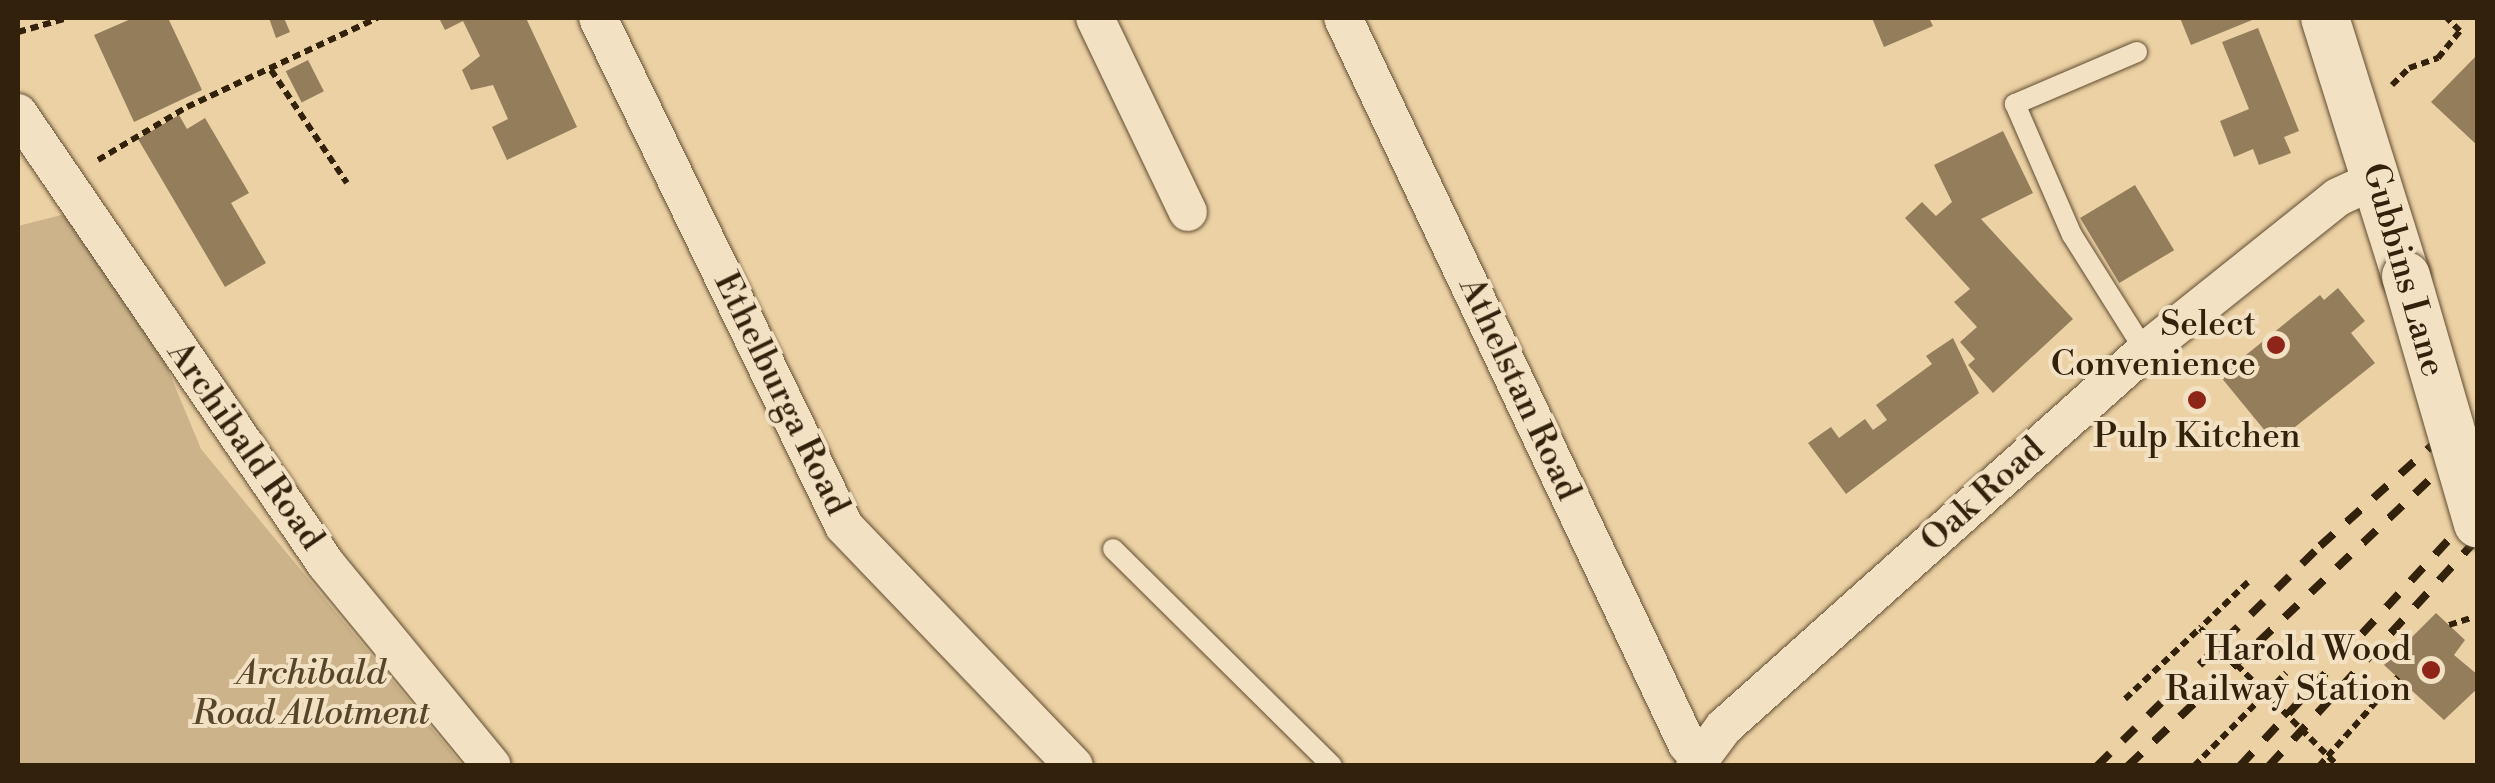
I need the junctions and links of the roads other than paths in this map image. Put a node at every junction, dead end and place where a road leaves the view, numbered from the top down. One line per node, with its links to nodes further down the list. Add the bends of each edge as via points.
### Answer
1 (598, 18): 14 (street, Ethelburga Road, via 844,526)
2 (1095, 18): 8 (street)
3 (1343, 18): 12 (street, Athelstan Road)
4 (2325, 18): 7 (street, Gubbins Lane)
5 (2137, 52): 9 (lane, via 2015,104 2072,235)
6 (18, 114): 13 (street, Archibald Road, via 26,135 64,180 326,564)
7 (2377, 179): 9 (street, Oak Road, via 2338,197); 10 (street, Gubbins Lane, bridge)
8 (1188, 212)
9 (2146, 351): 12 (street, Oak Road, via 1724,727)
10 (2478, 524)
11 (1112, 549): 15 (lane)
12 (1697, 762)
13 (492, 766)
14 (1074, 766)
15 (1332, 766)

